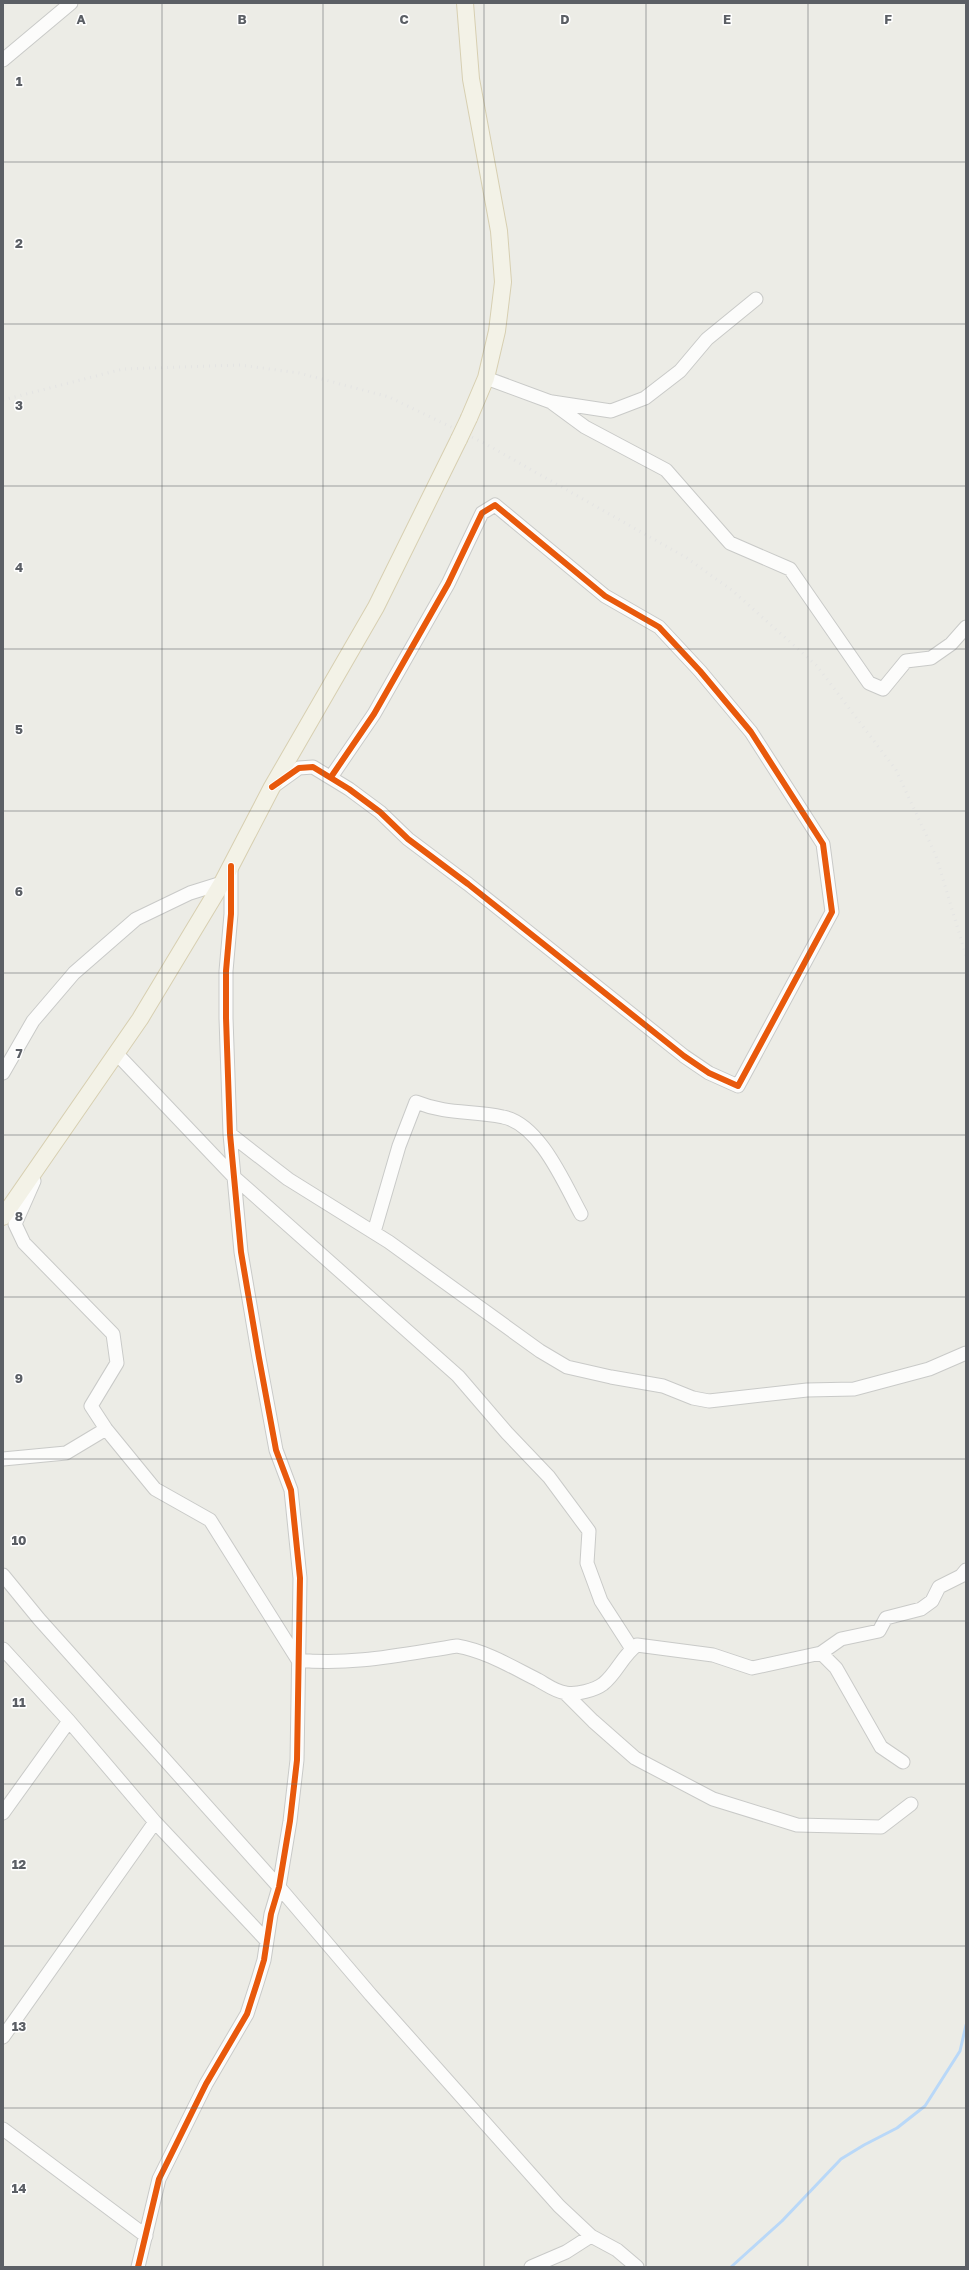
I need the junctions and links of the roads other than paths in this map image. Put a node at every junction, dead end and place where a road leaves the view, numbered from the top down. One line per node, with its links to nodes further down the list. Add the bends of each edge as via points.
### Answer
1 (71, 3): 3 (street)
2 (465, 3): 6 (main road, via 471,78 499,231 503,282 497,331)
3 (55, 8): 4 (street)
4 (3, 60)
5 (756, 299): 7 (street, via 708,339 680,371 645,398 611,411)
6 (486, 378): 7 (street); 10 (main road, bridge, via 459,439 376,607)
7 (551, 402): 8 (street, via 585,427 666,470 730,542 790,569 869,683 883,688 906,661 930,658 951,644)
8 (966, 627)
9 (331, 777): 9 (street, via 380,812 408,840 468,884 684,1056 709,1073 738,1086 832,912 824,844 751,732 700,670 659,627 605,596 495,505 482,513 437,605 374,714); 10 (street, via 313,767 299,768)
10 (272, 787): 11 (main road)
11 (231, 866): 12 (main road); 15 (street, via 231,914 226,971)
12 (222, 882): 13 (main road, via 140,1019); 14 (street, via 190,893 136,919 74,973 33,1021)
13 (116, 1053): 16 (main road); 17 (street)
14 (3, 1073)
15 (230, 1134): 17 (street); 20 (street, via 288,1180)
16 (44, 1158): 19 (main road); 22 (street, via 15,1224 24,1243 113,1334 117,1363 91,1406)
17 (234, 1177): 27 (street, via 458,1376 507,1433 550,1477 589,1531 587,1563 596,1588 601,1601); 29 (street, via 241,1252 267,1402 276,1450 291,1490 300,1578)
18 (580, 1214): 20 (street, via 550,1159 522,1126 505,1117 449,1112 416,1102 399,1146)
19 (3, 1217)
20 (374, 1232): 21 (street, via 449,1283 540,1351 567,1367 663,1386 694,1398 709,1401 806,1390 854,1389 929,1369)
21 (966, 1353)
22 (106, 1429): 23 (street, via 66,1453); 29 (street, via 155,1489 210,1520)
23 (3, 1459)
24 (966, 1570): 28 (street, via 961,1576 939,1587 932,1601 921,1608 886,1618 879,1631 841,1639)
25 (3, 1575): 36 (street, via 39,1619)
26 (3, 1649): 31 (street)
27 (632, 1649): 28 (street, via 637,1645 654,1646 713,1655 752,1668); 30 (street, via 627,1652 613,1675 602,1685 579,1694)
28 (821, 1653): 32 (street, via 836,1668 881,1748)
29 (298, 1660): 30 (street, via 346,1662 457,1646 500,1661); 36 (street, via 297,1760)
30 (565, 1693): 33 (street, via 593,1722 635,1758 713,1799 797,1825 881,1826)
31 (69, 1721): 34 (street); 35 (street)
32 (903, 1762)
33 (911, 1804)
34 (3, 1813)
35 (155, 1822): 37 (street); 38 (street)
36 (279, 1887): 37 (street); 41 (street, via 559,2206)
37 (267, 1941): 40 (street, via 264,1960 247,2014 206,2084 159,2179)
38 (3, 2037)
39 (3, 2129): 40 (street)
40 (146, 2236): 42 (street)
41 (591, 2236): 43 (street, via 566,2252); 44 (street, via 617,2250)
42 (138, 2267)
43 (531, 2267)
44 (638, 2267)

